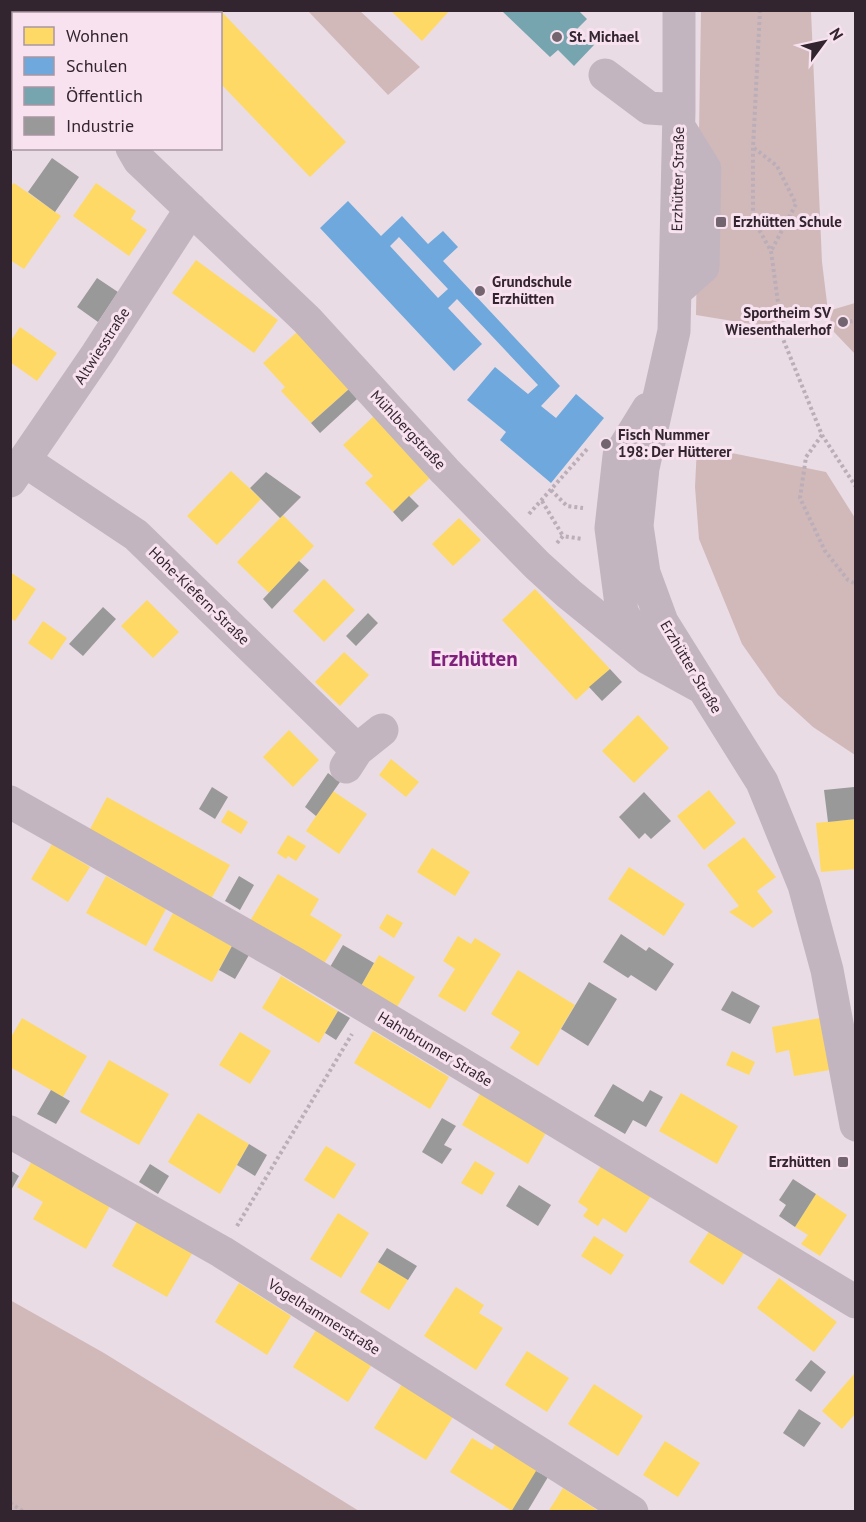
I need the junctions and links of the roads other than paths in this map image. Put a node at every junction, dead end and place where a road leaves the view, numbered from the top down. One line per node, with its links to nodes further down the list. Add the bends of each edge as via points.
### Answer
1 (679, 10): 3 (street, Erzhütter Straße)
2 (605, 75): 3 (street, via 649,108)
3 (679, 118): 6 (street, Erzhütter Straße, via 674,331)
4 (133, 150): 5 (street, Mühlbergstraße)
5 (191, 209): 7 (street, Altwiesstraße); 8 (street, Mühlbergstraße, via 307,320 507,536 569,594)
6 (663, 383): 8 (street, via 619,456 611,528 622,612); 9 (street, Erzhütter Straße, via 644,468 637,526 644,573 662,622)
7 (18, 471): 10 (street, Hohe-Kiefern-Straße, via 136,535 351,759)
8 (648, 658): 9 (street, Mühlbergstraße)
9 (702, 688): 12 (street, Erzhütter Straße, via 762,782 804,885 827,970)
10 (382, 730)
11 (10, 802): 14 (street, Hahnbrunner Straße, via 289,960)
12 (855, 1125)
13 (10, 1132): 15 (street, Vogelhammerstraße, via 222,1252)
14 (855, 1302)
15 (632, 1512)

